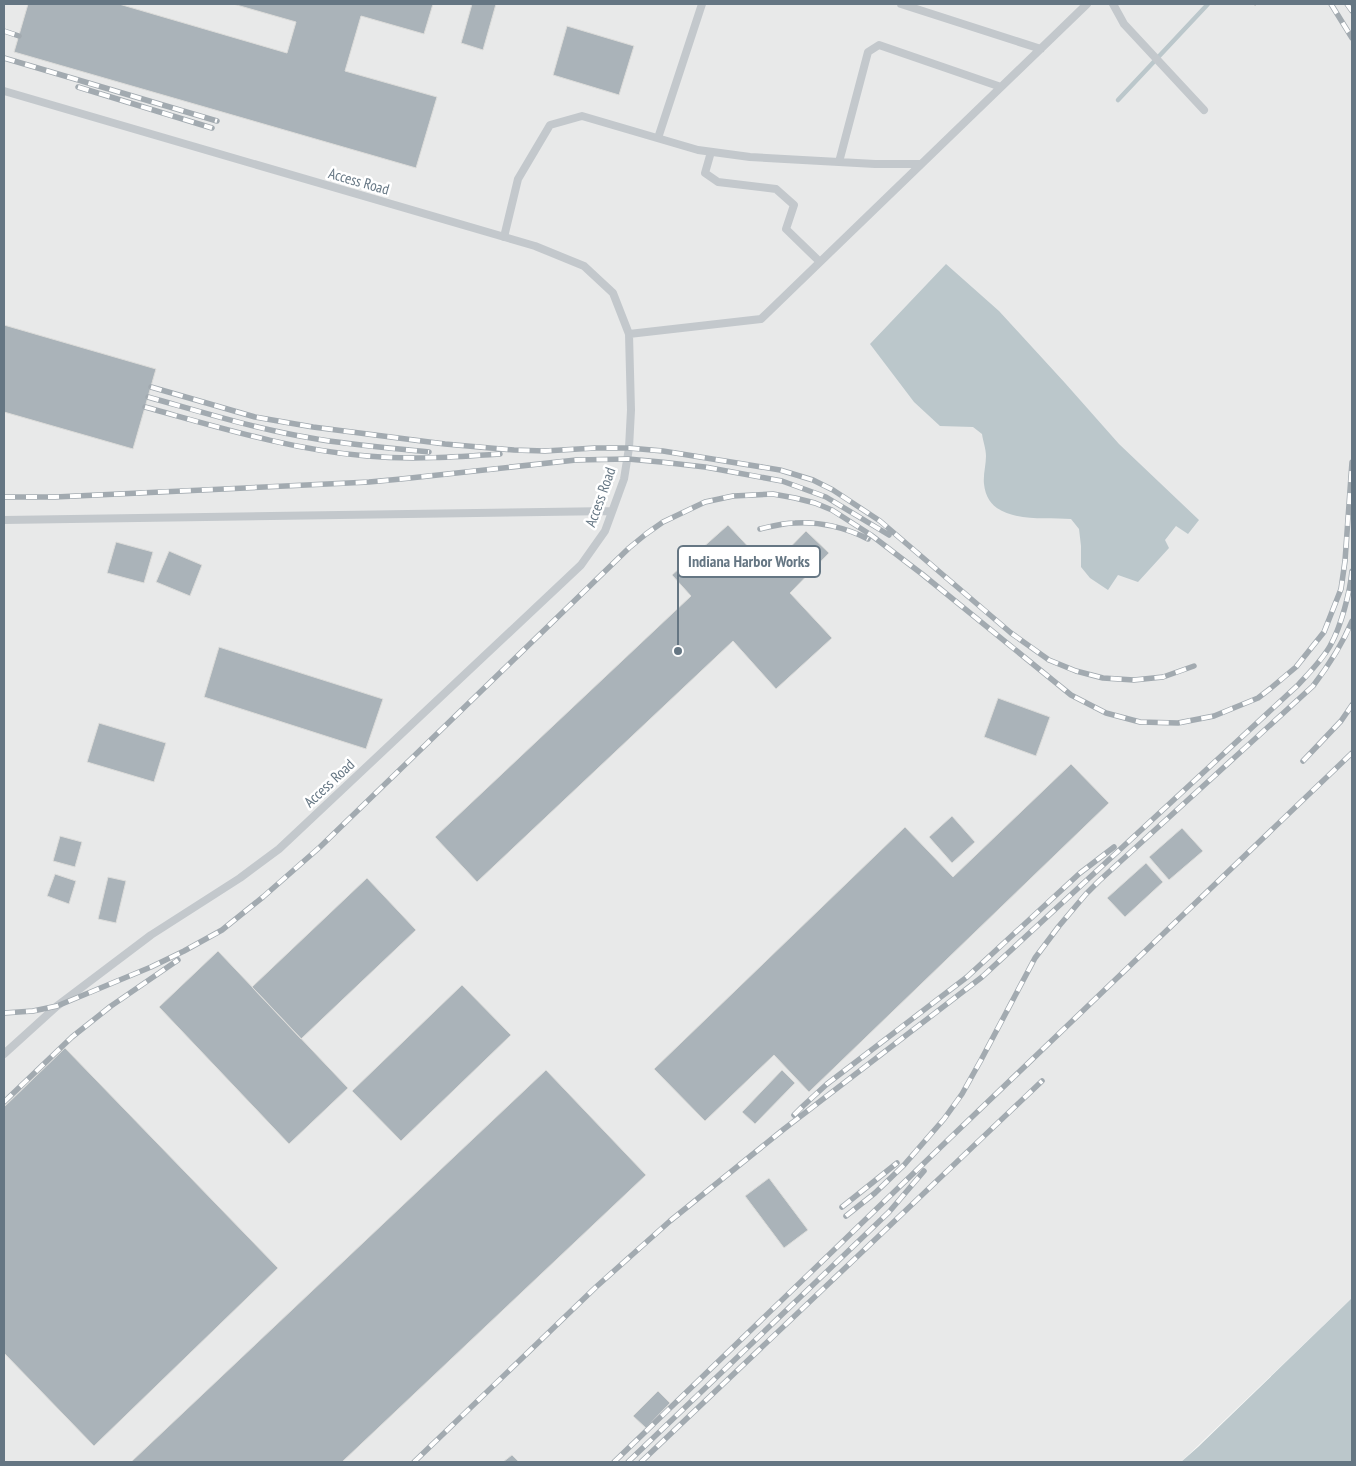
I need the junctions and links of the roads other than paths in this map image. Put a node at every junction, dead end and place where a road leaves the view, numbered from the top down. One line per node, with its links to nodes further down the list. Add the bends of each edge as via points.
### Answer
1 (702, 4): 9 (lane)
2 (901, 4): 5 (lane)
3 (1087, 4): 5 (lane)
4 (1113, 4): 8 (lane, via 1124,24)
5 (1041, 48): 6 (lane)
6 (1001, 87): 11 (lane, via 879,45 868,52); 12 (lane)
7 (4, 91): 13 (lane, Access Road)
8 (1204, 110)
9 (658, 138): 10 (lane); 13 (lane, via 582,116 550,125 518,179)
10 (711, 152): 11 (lane); 14 (lane, via 705,173 718,182 776,189 794,204 786,229)
11 (839, 162): 12 (lane)
12 (921, 164): 14 (lane)
13 (504, 237): 15 (lane, Access Road, via 584,266 613,293)
14 (820, 262): 15 (lane, via 761,319)
15 (630, 334): 16 (lane, Access Road, via 629,448 624,479)
16 (612, 511): 17 (lane); 18 (lane, Access Road, via 605,531 580,565 279,849 151,935 57,1006)
17 (4, 520)
18 (4, 1054)

